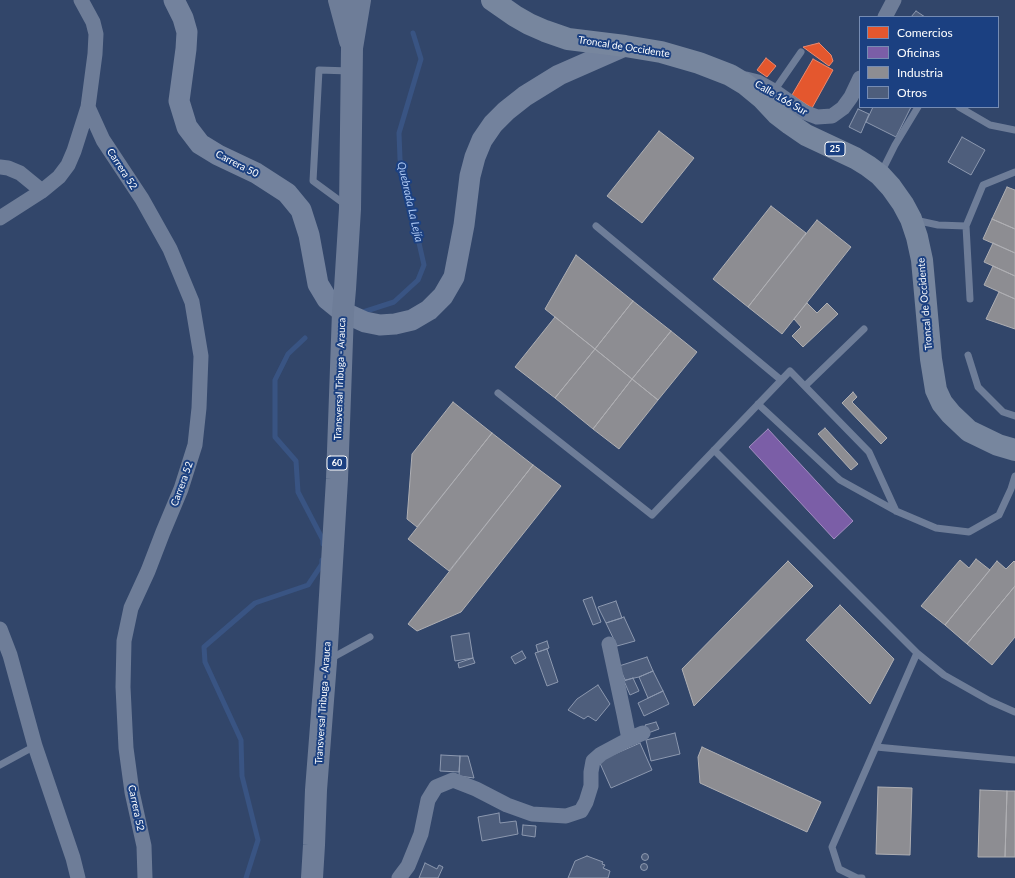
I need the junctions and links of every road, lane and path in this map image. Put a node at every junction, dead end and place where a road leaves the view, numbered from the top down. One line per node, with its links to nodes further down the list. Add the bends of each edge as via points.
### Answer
1 (81, 0): 15 (street, via 93,22 96,34)
2 (174, 0): 29 (main road, Carrera 50, via 187,32 179,101 187,127 200,144 256,173 287,193 301,210 309,235 318,284 328,299)
3 (339, 0): 9 (highway, Transversal Tribuga - Arauca / 60)
4 (360, 0): 9 (highway, Transversal Tribuga - Arauca / 60)
5 (492, 0): 8 (main road, Troncal de Occidente / 25, via 515,16 568,39)
6 (894, 0): 7 (street)
7 (885, 16)
8 (625, 46): 12 (main road, Troncal de Occidente / 25, via 699,62); 29 (main road, Carrera 50, via 560,75 525,96 493,124 482,140 475,158 454,277 443,296 430,310 412,320 380,325 365,322)
9 (352, 48): 11 (highway, Transversal Tribuga - Arauca / 60)
10 (801, 52): 14 (lane)
11 (352, 71): 23 (highway, Transversal Tribuga - Arauca / 60); 23 (lane, via 319,70 313,181)
12 (730, 75): 14 (street, Calle 166 Sur, via 758,82); 21 (main road, Troncal de Occidente / 25, via 745,84 777,114 806,135 856,158)
13 (859, 80): 14 (street, Calle 166 Sur, via 843,108 832,116 818,117 804,112)
14 (774, 91)
15 (88, 106): 22 (street, via 68,164 59,177); 54 (street, Carrera 52, via 103,140 142,199 170,249 192,302 201,356 195,445 181,489 131,608 124,641 126,748 132,792 144,846)
16 (917, 108): 21 (lane)
17 (961, 108): 18 (lane, via 990,125)
18 (1015, 130)
19 (0, 167): 22 (street, via 20,173)
20 (1015, 172): 27 (lane, via 983,185)
21 (880, 175): 25 (main road, Troncal de Occidente / 25, via 903,204)
22 (42, 191): 24 (street)
23 (350, 209): 29 (highway, Transversal Tribuga - Arauca / 60)
24 (0, 218)
25 (911, 219): 27 (lane, via 938,225); 38 (main road, Troncal de Occidente / 25, via 922,260 936,390 942,403 969,431)
26 (596, 226): 32 (lane)
27 (966, 226): 28 (lane)
28 (970, 299)
29 (343, 312): 45 (highway, Transversal Tribuga - Arauca / 60, via 337,479)
30 (864, 329): 33 (lane)
31 (968, 355): 36 (lane, via 978,387 1003,412)
32 (781, 380): 33 (lane, via 790,371); 35 (lane)
33 (804, 386): 40 (lane, via 869,452)
34 (498, 393): 37 (lane, via 652,515)
35 (758, 404): 37 (lane); 40 (lane, via 840,480)
36 (1015, 416)
37 (714, 450): 44 (lane)
38 (1015, 450)
39 (1015, 476): 40 (lane, via 999,515 969,532 936,528)
40 (896, 511)
41 (0, 628): 49 (street)
42 (370, 637): 45 (lane)
43 (609, 644): 48 (street)
44 (917, 653): 46 (lane, via 944,674 990,702); 50 (lane)
45 (326, 662): 55 (highway, Transversal Tribuga - Arauca / 60)
46 (1015, 712)
47 (643, 733): 48 (street)
48 (629, 739): 56 (street, via 592,761 591,786 586,802 581,811 566,816 532,814 453,780 436,787 428,800 421,834 408,866)
49 (35, 746): 52 (lane); 53 (street)
50 (876, 747): 51 (lane); 57 (lane, via 832,847 839,868)
51 (1015, 760)
52 (0, 765)
53 (78, 878)
54 (145, 878)
55 (312, 878)
56 (399, 878)
57 (862, 878)

